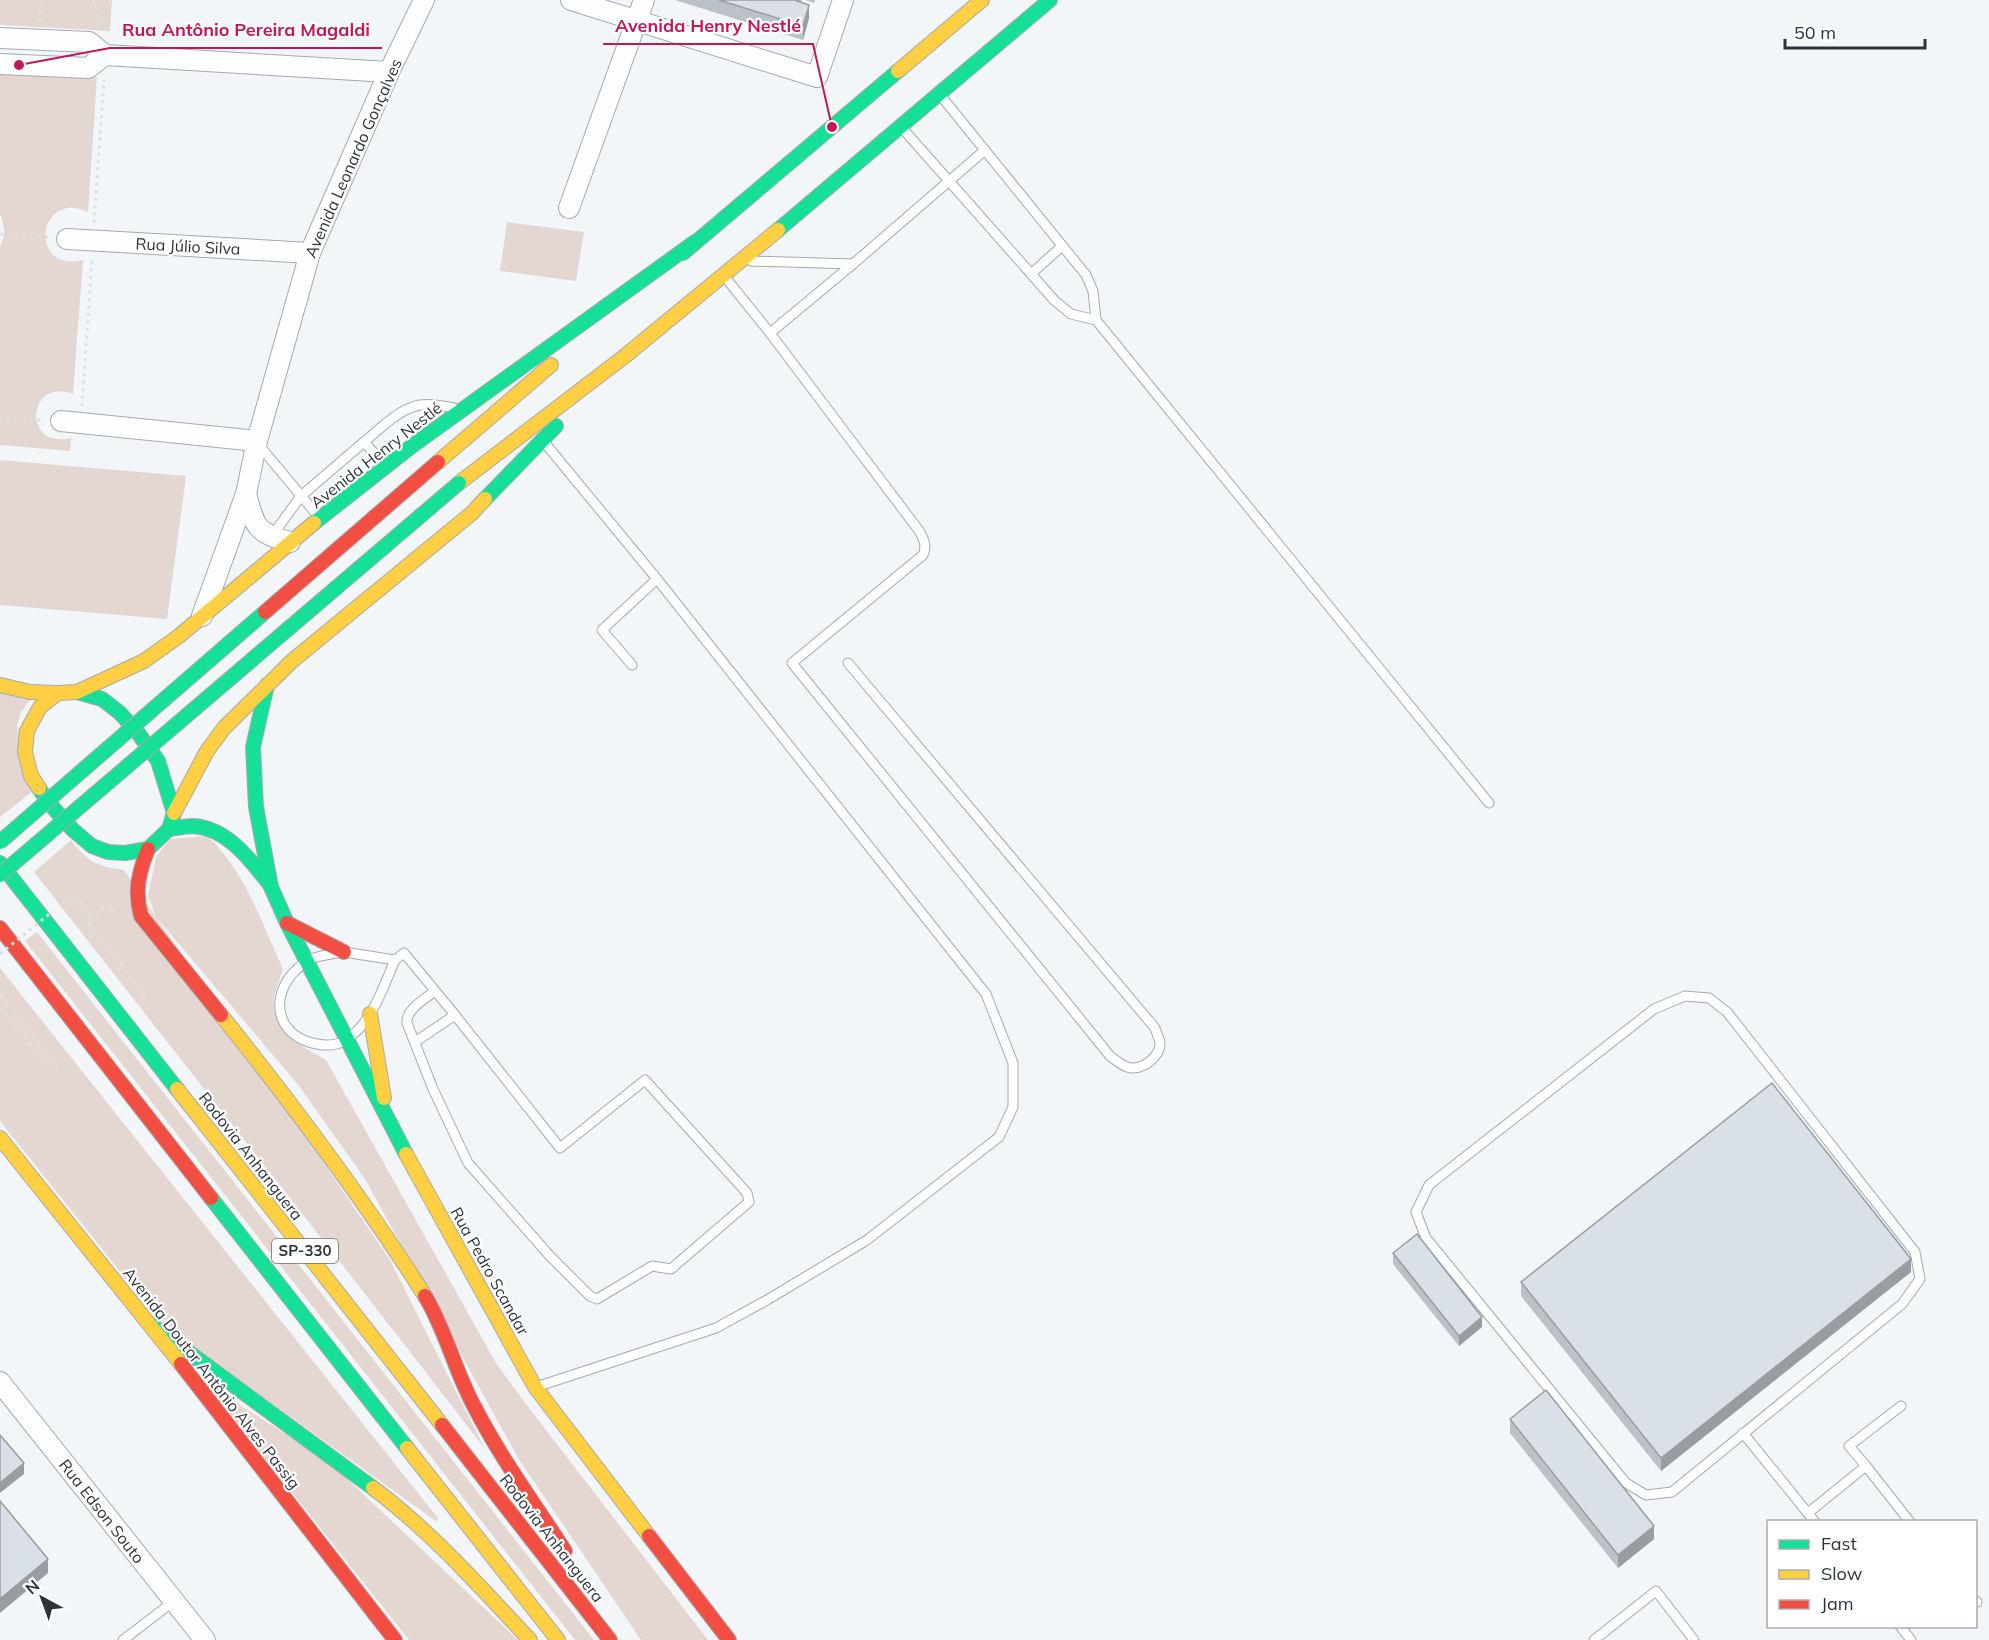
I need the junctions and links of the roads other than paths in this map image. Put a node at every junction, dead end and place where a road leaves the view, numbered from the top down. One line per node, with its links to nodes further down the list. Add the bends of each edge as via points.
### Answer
1 (424, 0): 11 (street, Avenida Leonardo Gonçalves)
2 (571, 0): 7 (street)
3 (644, 0): 7 (street)
4 (843, 0): 7 (street, via 817,77)
5 (982, 0): 18 (main road, Avenida Henry Nestlé)
6 (1050, 0): 12 (main road)
7 (637, 21): 16 (street)
8 (0, 38): 9 (street, via 89,42)
9 (105, 55): 10 (street, via 88,68); 11 (street)
10 (0, 64)
11 (389, 72): 20 (street, Avenida Leonardo Gonçalves)
12 (940, 94): 13 (main road); 14 (lane)
13 (901, 127): 15 (lane); 21 (main road)
14 (985, 150): 15 (lane); 19 (lane)
15 (949, 181): 22 (lane); 23 (lane)
16 (568, 208)
17 (67, 238): 20 (street, Rua Júlio Silva)
18 (695, 242): 28 (main road, Avenida Henry Nestlé); 50 (main road, Avenida Henry Nestlé, bridge)
19 (1062, 246): 23 (lane); 25 (lane, via 1086,275 1093,291)
20 (310, 253): 31 (street, Avenida Leonardo Gonçalves)
21 (742, 260): 22 (lane); 24 (main road)
22 (853, 264): 26 (lane)
23 (1031, 274): 25 (lane, via 1071,314)
24 (724, 276): 26 (lane); 27 (main road)
25 (1096, 320): 47 (lane)
26 (770, 333): 41 (lane, via 920,532 926,548 923,555 792,663 1110,1056 1132,1068 1147,1064 1157,1054 1160,1042 1155,1028)
27 (625, 356): 30 (main road); 53 (main road, bridge, via 459,483)
28 (463, 409): 32 (lane, via 417,405); 33 (main road, Avenida Henry Nestlé)
29 (61, 421): 31 (street)
30 (542, 440): 39 (lane); 44 (main road, via 472,513)
31 (257, 441): 34 (street, Avenida Leonardo Gonçalves); 35 (lane)
32 (364, 442): 33 (lane); 35 (lane)
33 (385, 466): 36 (main road, Avenida Henry Nestlé)
34 (246, 494): 37 (street, Avenida Leonardo Gonçalves, via 252,518); 40 (street, Avenida Leonardo Gonçalves)
35 (301, 496): 36 (lane); 37 (lane)
36 (320, 518): 38 (main road, Avenida Henry Nestlé)
37 (271, 537): 38 (street)
38 (290, 542): 40 (main road, Avenida Henry Nestlé)
39 (657, 579): 42 (lane, via 602,630); 69 (lane, via 986,994 1013,1063 1012,1107 999,1137 867,1240 767,1300 716,1328)
40 (202, 616): 45 (main road, Avenida Henry Nestlé, via 144,661)
41 (848, 663)
42 (632, 665)
43 (0, 685): 46 (main road)
44 (267, 685): 48 (main road, via 207,751); 54 (main road, Rua Pedro Scandar, via 253,747 256,807)
45 (77, 692): 46 (main road); 48 (main road, via 102,699 138,733 158,761)
46 (58, 693): 51 (main road, via 40,707 27,731 25,752 31,776 72,830 92,846 125,853)
47 (1489, 803)
48 (174, 813): 49 (main road)
49 (169, 829): 51 (main road); 54 (main road, Rua Pedro Scandar, via 194,826 220,833)
50 (0, 842)
51 (148, 849): 76 (main road, via 136,886 141,916 342,1169 381,1226 428,1300 464,1386 488,1430)
52 (0, 863): 85 (main road, Rodovia Anhanguera / SP-330)
53 (0, 875)
54 (272, 887): 55 (main road, Rua Pedro Scandar)
55 (287, 924): 57 (main road); 59 (main road, Rua Pedro Scandar)
56 (0, 928): 84 (main road, SP-330)
57 (344, 952): 58 (lane); 59 (lane)
58 (395, 960): 60 (lane, via 404,953); 61 (lane)
59 (305, 961): 63 (main road, Rua Pedro Scandar); 63 (lane, via 288,978 282,993 279,1009 283,1022 291,1034 306,1042 331,1046)
60 (435, 991): 62 (lane); 64 (lane, via 407,1017)
61 (370, 1014): 63 (lane); 65 (main road)
62 (455, 1015): 64 (lane); 64 (lane, via 560,1148 645,1080 747,1193 749,1202 671,1269 652,1266 597,1299 590,1296 549,1256 468,1163)
63 (345, 1040): 65 (main road, Rua Pedro Scandar)
64 (414, 1042)
65 (387, 1120): 69 (main road, Rua Pedro Scandar)
66 (0, 1138): 67 (main road, Avenida Doutor Antônio Alves Passig)
67 (149, 1323): 82 (main road, Avenida Doutor Antônio Alves Passig); 83 (main road, via 405,1512)
68 (0, 1382): 77 (street, Rua Edson Souto)
69 (535, 1387): 87 (main road, Rua Pedro Scandar)
70 (1901, 1406): 72 (lane, via 1849,1446)
71 (1743, 1433): 71 (lane, via 1902,1304 1920,1279 1916,1252 1727,1012 1709,998 1685,996 1654,1010 1429,1185 1416,1212 1426,1238 1626,1483 1646,1495 1672,1492); 73 (lane)
72 (1866, 1466): 73 (lane); 75 (lane)
73 (1808, 1513): 74 (lane)
74 (1814, 1520)
75 (1909, 1520)
76 (572, 1560)
77 (174, 1601): 80 (lane); 81 (street, Rua Edson Souto)
78 (604, 1610): 86 (main road)
79 (1902, 1628): 90 (lane)
80 (123, 1640)
81 (205, 1640)
82 (395, 1640)
83 (530, 1640)
84 (558, 1640)
85 (610, 1640)
86 (624, 1640)
87 (729, 1640)
88 (1596, 1640): 89 (lane, via 1656,1591)
89 (1694, 1640)
90 (1911, 1640)

